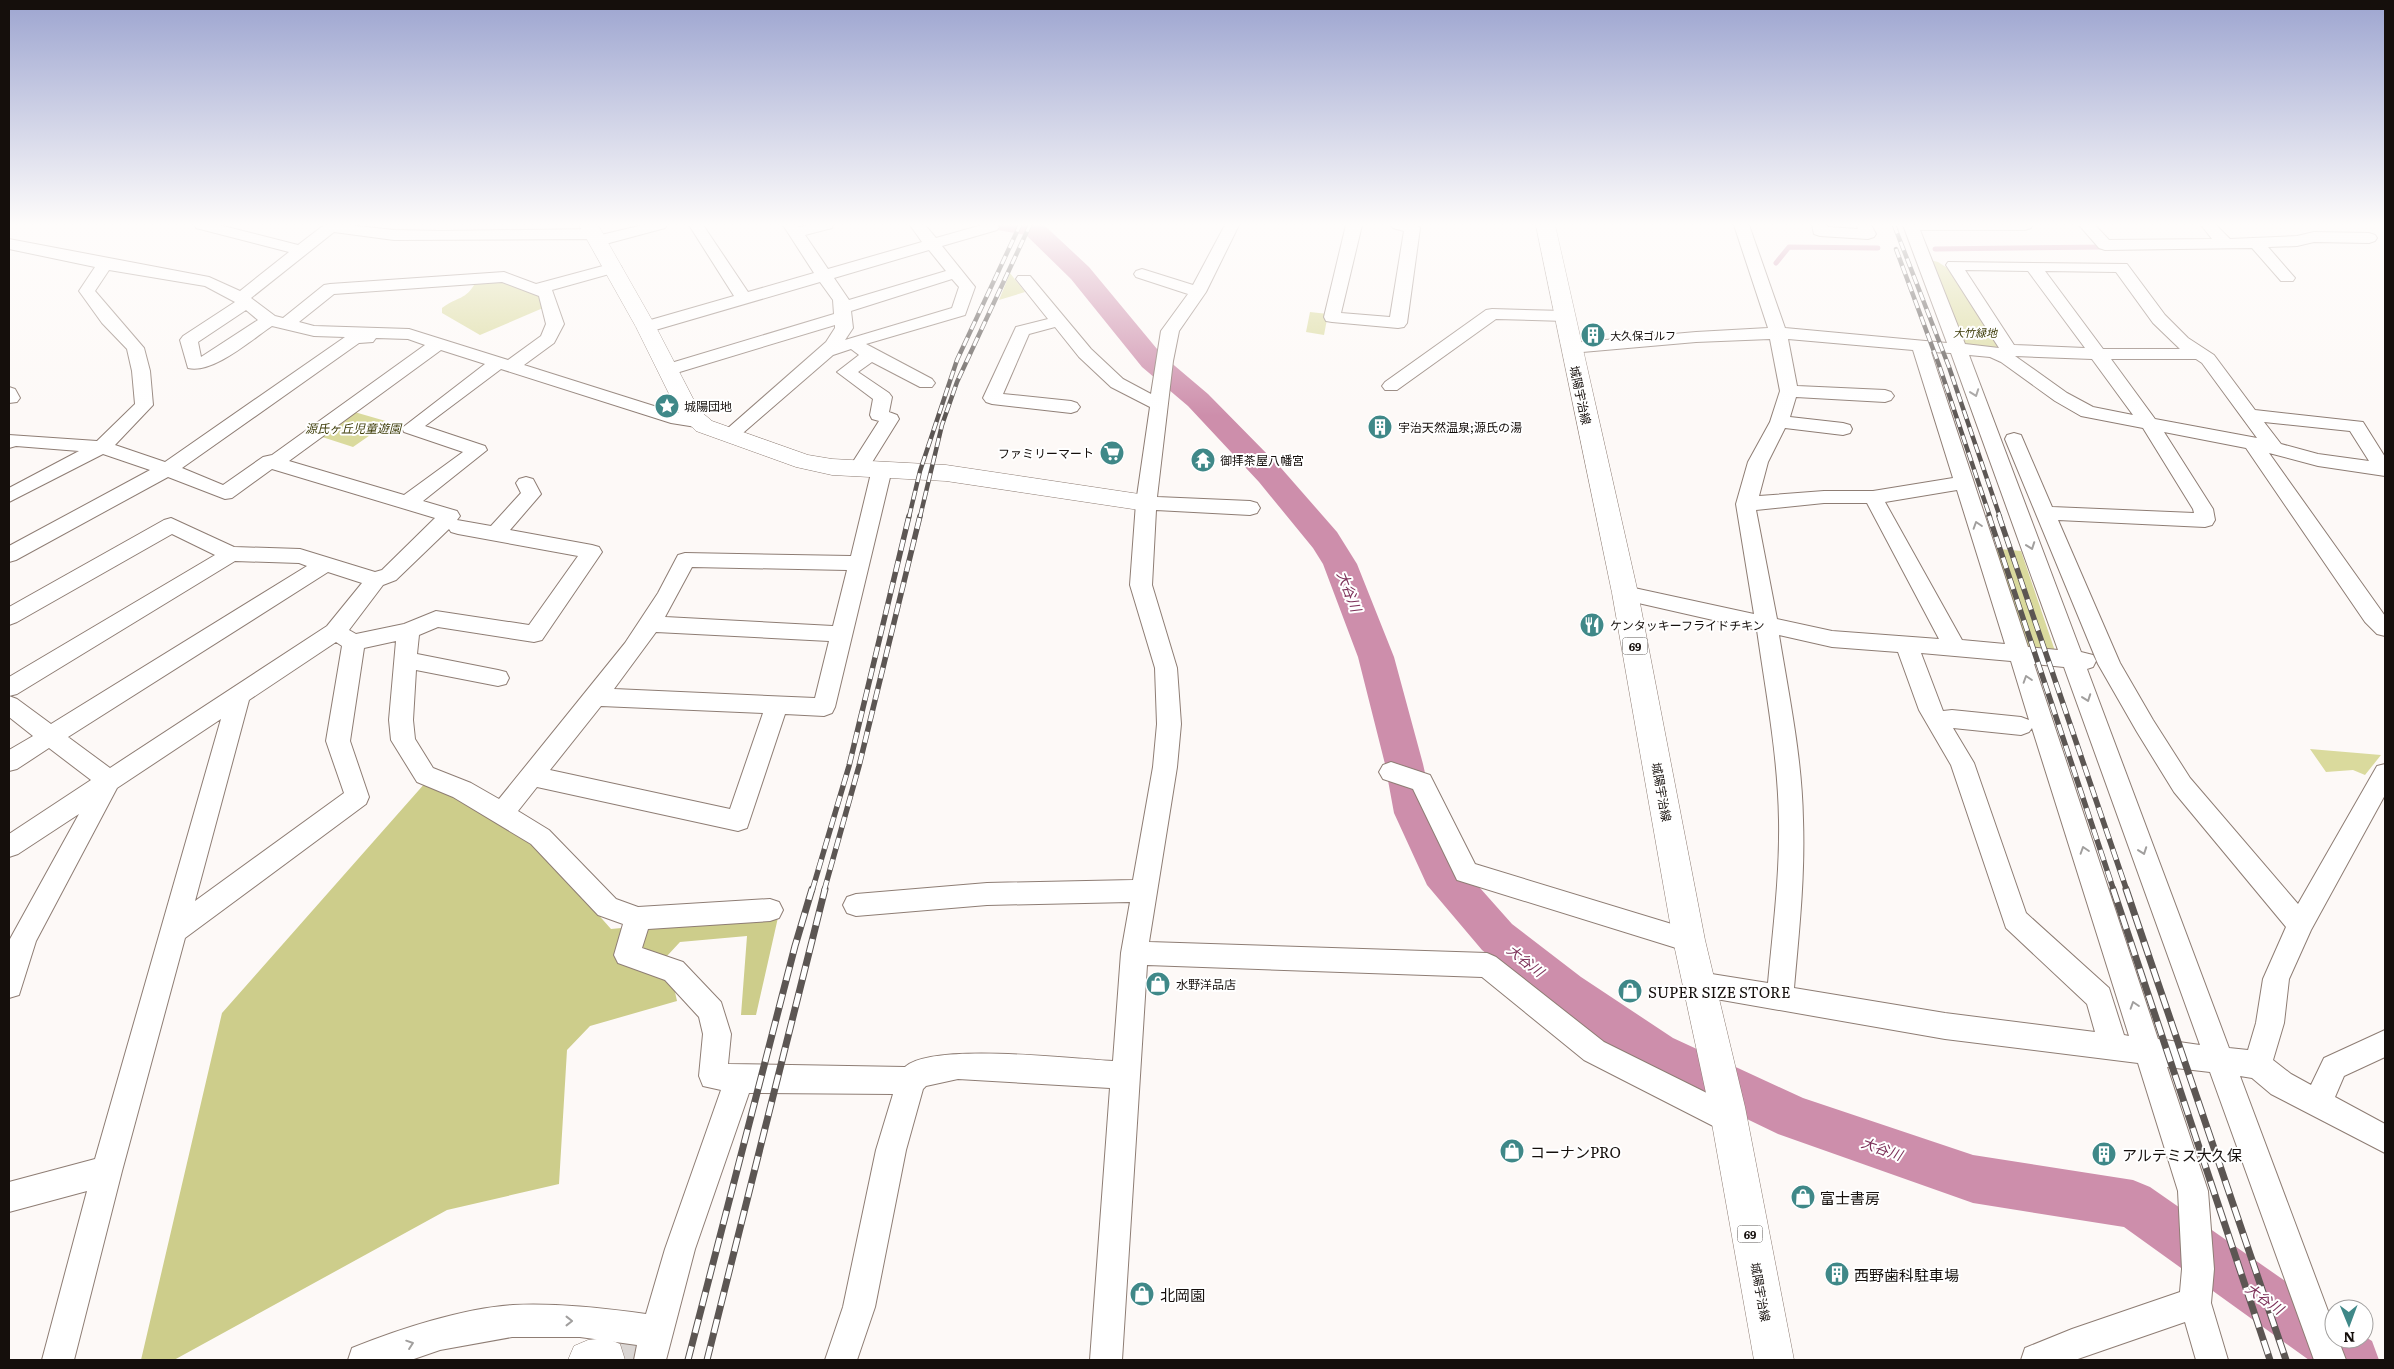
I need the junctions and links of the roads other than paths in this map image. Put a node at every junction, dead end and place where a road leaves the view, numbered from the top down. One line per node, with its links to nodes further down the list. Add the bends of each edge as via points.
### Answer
1 (88, 289): 62 (street, via 108,320 135,348 144,405)
2 (222, 289): 26 (street)
3 (257, 289): 26 (street)
4 (332, 289): 30 (street)
5 (539, 289): 23 (street)
6 (625, 289): 31 (main road)
7 (738, 289): 25 (street)
8 (776, 289): 25 (street)
9 (833, 289): 27 (street, via 841,300)
10 (911, 289): 27 (street)
11 (966, 289): 34 (street, via 959,311)
12 (1032, 289): 29 (street)
13 (1188, 289): 24 (street)
14 (1200, 289): 24 (street)
15 (1339, 289): 16 (street, via 1332,317 1398,323)
16 (1403, 289)
17 (1559, 289): 28 (main road, 城陽宇治線 / 69)
18 (1763, 289): 32 (street)
19 (1935, 289): 37 (street)
20 (1968, 289): 40 (street)
21 (2050, 289): 41 (street)
22 (2138, 289): 42 (street, via 2168,329)
23 (535, 290): 43 (street, via 546,293 554,324 548,339)
24 (1198, 292): 45 (street, via 1170,331)
25 (744, 298): 31 (street)
26 (244, 300): 30 (street); 30 (street, via 189,340 194,364 212,359)
27 (843, 313): 38 (street, via 844,328); 44 (street)
28 (1565, 316): 36 (main road, 城陽宇治線 / 69); 47 (street, via 1492,314)
29 (1058, 321): 45 (street, via 1116,383); 52 (street, via 1022,331 992,398)
30 (278, 322): 33 (street, via 314,332 409,334)
31 (646, 327): 44 (main road)
32 (1778, 333): 35 (street); 36 (street); 48 (street)
33 (434, 342): 43 (street); 64 (street); 66 (street, via 355,338)
34 (851, 344): 38 (street); 39 (street)
35 (1920, 346): 37 (street); 69 (street)
36 (1571, 348): 85 (main road, 城陽宇治線 / 69)
37 (1958, 348): 40 (street); 97 (street, one-way to 97)
38 (826, 351): 58 (street)
39 (872, 354): 46 (street); 65 (street, via 846,372 883,397 879,415 890,419)
40 (2008, 354): 41 (street); 56 (street, via 2061,398 2088,412)
41 (2097, 354): 42 (street); 56 (street)
42 (2197, 354): 53 (street, via 2208,359)
43 (505, 364): 54 (street, via 671,417); 73 (street, via 411,428 478,450)
44 (667, 370): 54 (main road)
45 (1162, 382): 74 (street)
46 (926, 383)
47 (1391, 386)
48 (1788, 391): 50 (street); 55 (street)
49 (9, 393): 51 (street)
50 (1885, 396)
51 (9, 398)
52 (1072, 407)
53 (2251, 414): 63 (street); 68 (street, via 2356,426)
54 (696, 421): 58 (main road)
55 (1779, 422): 57 (street); 75 (street, via 1758,462)
56 (2150, 425): 61 (street); 77 (street, via 2203,509 2205,520)
57 (1843, 429)
58 (729, 435): 65 (main road, via 804,462)
59 (2014, 439): 77 (street)
60 (9, 442): 62 (street)
61 (2252, 443): 63 (street); 89 (street, via 2373,618)
62 (102, 447): 66 (street); 71 (street)
63 (2274, 448): 68 (street, via 2318,460)
64 (274, 463): 66 (street, via 270,461 225,493); 73 (street)
65 (859, 468): 67 (main road)
66 (167, 469): 81 (street)
67 (882, 469): 74 (main road, via 946,473); 83 (street)
68 (2384, 470)
69 (1963, 483): 72 (street); 95 (street, one-way to 69)
70 (526, 484): 79 (street, via 531,494)
71 (9, 496)
72 (1873, 497): 75 (street, via 1824,497); 94 (street)
73 (407, 503): 84 (street, via 450,516 389,575)
74 (1146, 503): 76 (street); 115 (street, via 1141,585 1166,668 1169,724)
75 (1746, 504): 88 (street)
76 (1250, 508)
77 (2045, 513): 98 (street)
78 (458, 528): 79 (street)
79 (495, 534): 90 (street, via 592,552 534,634 436,619)
80 (231, 554): 82 (street, via 300,556); 86 (street, via 171,525); 100 (street)
81 (9, 555)
82 (327, 563): 84 (street); 107 (street)
83 (859, 564): 87 (street, via 686,560 675,586); 91 (street)
84 (376, 580): 92 (street)
85 (1624, 592): 88 (street); 121 (main road, 城陽宇治線 / 69)
86 (9, 617)
87 (648, 624): 91 (street); 102 (street)
88 (1766, 625): 93 (street, via 1832,639); 126 (street, via 1788,770 1791,819 1791,876)
89 (2385, 628)
90 (408, 631): 92 (street); 96 (street)
91 (842, 634): 104 (street, via 824,707)
92 (344, 637): 101 (street); 120 (street, via 338,741 357,797)
93 (1907, 644): 94 (street); 105 (street, via 1930,710)
94 (1955, 648): 95 (street)
95 (2019, 654): 97 (street); 129 (street, one-way to 95)
96 (406, 660): 99 (street); 113 (street, via 401,720 403,740 425,775 462,790)
97 (2073, 660): 98 (street); 130 (street, one-way to 130)
98 (2109, 664): 119 (street, via 2182,785)
99 (498, 678)
100 (9, 688)
101 (239, 696): 112 (street); 120 (street)
102 (595, 696): 104 (street); 111 (street)
103 (9, 705): 107 (street)
104 (777, 705): 111 (street, via 738,820)
105 (1938, 721): 106 (street); 128 (street, via 1962,763 2015,920 2099,996)
106 (2021, 726)
107 (50, 736): 108 (street); 112 (street)
108 (9, 762)
109 (1391, 772): 121 (street, via 1422,782 1466,872)
110 (2385, 773): 119 (street)
111 (531, 776): 113 (street)
112 (109, 781): 114 (street); 122 (street)
113 (502, 813): 118 (street, via 540,838 607,907)
114 (9, 847)
115 (1144, 891): 116 (street, via 987,894); 123 (street)
116 (856, 905)
117 (770, 910): 118 (street)
118 (638, 918): 133 (street, via 627,955 674,972 711,1011 717,1034 713,1076)
119 (2300, 925): 131 (street, via 2276,980 2270,1023)
120 (174, 931): 138 (street)
121 (1690, 940): 124 (main road, 城陽宇治線 / 69)
122 (16, 944): 125 (street)
123 (1134, 953): 132 (street); 136 (street, via 1487,965 1594,1051)
124 (1699, 984): 126 (street); 136 (main road, 城陽宇治線 / 69)
125 (9, 986)
126 (1780, 997): 128 (street, via 1945,1026)
127 (2385, 1043): 135 (street, via 2334,1067)
128 (2113, 1046): 129 (street)
129 (2148, 1051): 130 (street); 140 (street, via 2193,1191 2197,1227)
130 (2220, 1060): 131 (street); 149 (street)
131 (2258, 1066): 135 (street, via 2281,1084)
132 (1124, 1075): 134 (street, via 958,1066 918,1074); 145 (street)
133 (739, 1079): 134 (street); 141 (street, via 680,1249)
134 (911, 1081): 144 (street, via 891,1150 859,1307)
135 (2317, 1104): 137 (street)
136 (1728, 1113): 146 (main road, 城陽宇治線 / 69)
137 (2385, 1140)
138 (106, 1171): 139 (street); 142 (street)
139 (9, 1197)
140 (2196, 1303): 147 (street); 148 (street)
141 (654, 1346): 143 (street, one-way to 141, via 440,1334 512,1321 580,1321)
142 (58, 1360)
143 (364, 1360)
144 (841, 1360)
145 (1106, 1360)
146 (1774, 1360)
147 (2037, 1360)
148 (2212, 1360)
149 (2330, 1360)

